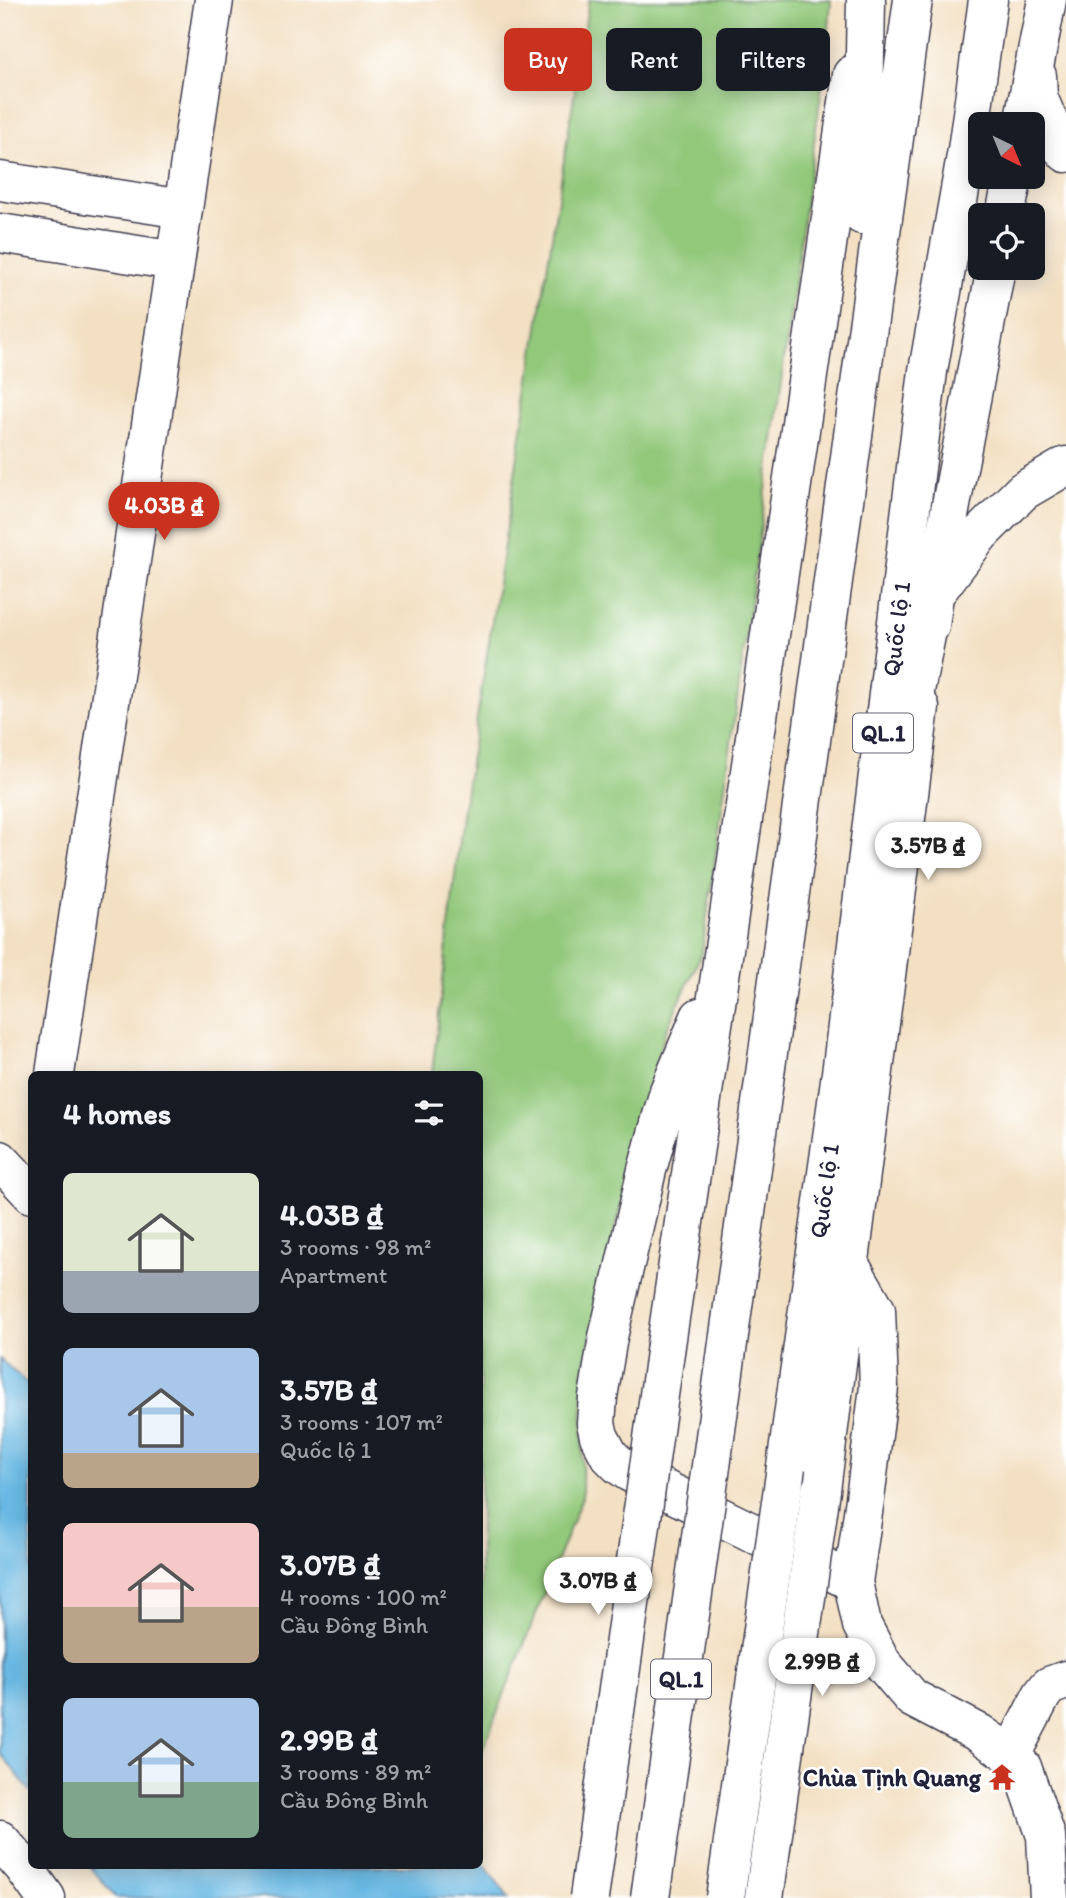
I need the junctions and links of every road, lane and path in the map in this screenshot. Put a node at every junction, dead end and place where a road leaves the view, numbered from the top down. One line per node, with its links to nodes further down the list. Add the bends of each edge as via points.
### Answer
1 (214, 0): 12 (main road)
2 (865, 0): 16 (main road); 19 (main road)
3 (913, 0): 16 (main road, QL.1)
4 (988, 0): 9 (main road, Quốc lộ 1 / QL.1)
5 (1002, 0): 9 (main road)
6 (1046, 0): 7 (main road)
7 (1035, 56): 8 (main road); 10 (main road, via 1038,97)
8 (1025, 112)
9 (967, 150): 20 (main road, Quốc lộ 1 / QL.1, via 928,371)
10 (1066, 153)
11 (0, 181): 12 (main road)
12 (183, 209): 14 (main road)
13 (0, 233): 14 (main road)
14 (175, 261): 21 (main road)
15 (994, 280): 18 (main road)
16 (859, 392): 31 (main road, QL.1, bridge)
17 (1066, 466): 18 (main road, via 1023,492 980,534)
18 (934, 595): 20 (main road); 24 (main road)
19 (722, 963): 25 (main road, via 669,1091 647,1170 608,1337 596,1423 609,1455 619,1465); 30 (main road, bridge)
20 (842, 1066): 32 (main road, Quốc lộ 1 / QL.1, bridge)
21 (55, 1071)
22 (0, 1160): 23 (main road)
23 (28, 1190)
24 (850, 1265): 25 (main road, via 876,1310 878,1387); 33 (main road, bridge)
25 (853, 1582): 27 (main road, via 862,1625 882,1663 912,1698)
26 (1066, 1680): 27 (main road, via 1049,1686 1042,1695)
27 (1011, 1755): 34 (main road, via 1022,1767 1046,1836)
28 (0, 1840): 29 (main road)
29 (46, 1898)
30 (589, 1898)
31 (650, 1898)
32 (725, 1898)
33 (764, 1898)
34 (1049, 1898)

